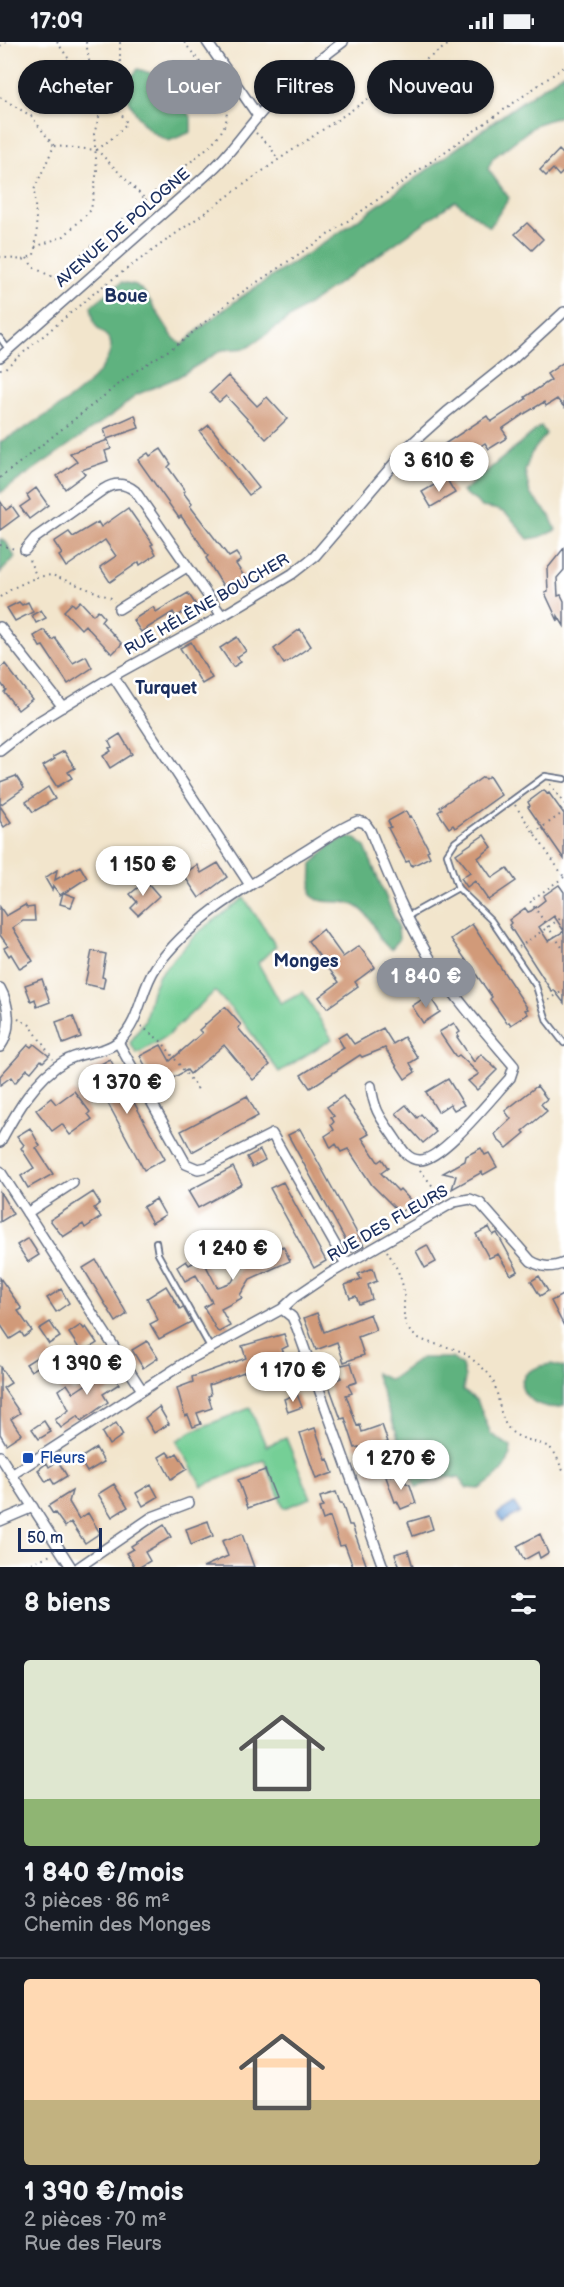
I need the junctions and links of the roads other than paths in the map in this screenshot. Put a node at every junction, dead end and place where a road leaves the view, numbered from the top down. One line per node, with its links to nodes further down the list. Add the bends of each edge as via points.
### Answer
1 (207, 42): 3 (street)
2 (343, 42): 3 (street, AVENUE DE POLOGNE, via 306,69)
3 (258, 116): 6 (street, AVENUE DE POLOGNE, via 213,170)
4 (562, 318): 11 (street, RUE HÉLÈNE BOUCHER, via 409,446 315,556)
5 (0, 338): 6 (lane)
6 (8, 349): 7 (street, AVENUE DE POLOGNE)
7 (0, 357)
8 (25, 550): 9 (street, via 35,538 104,489 123,484 135,491)
9 (187, 567): 10 (street); 11 (street)
10 (119, 609)
11 (222, 616): 13 (street, RUE HÉLÈNE BOUCHER)
12 (0, 627): 14 (street)
13 (113, 676): 14 (street, RUE HÉLÈNE BOUCHER); 17 (street)
14 (63, 707): 15 (street, RUE HÉLÈNE BOUCHER)
15 (0, 751)
16 (564, 779): 18 (lane, via 545,776 449,849 448,863)
17 (250, 885): 19 (street, via 358,821 370,830); 21 (street, via 204,916 161,961 144,991 134,1022)
18 (458, 888): 19 (lane); 22 (lane, via 491,920 513,952 536,986 547,1021)
19 (408, 916): 24 (street, via 434,966 459,1002 514,1066 510,1078 445,1148 426,1160 407,1156 374,1106)
20 (0, 988): 23 (street, via 9,1014)
21 (118, 1042): 25 (street, via 65,1060 31,1092); 30 (street, via 186,1164 207,1167 272,1134)
22 (564, 1043)
23 (0, 1047)
24 (371, 1086)
25 (0, 1142)
26 (0, 1171): 28 (street)
27 (73, 1183): 28 (street)
28 (27, 1213): 34 (street)
29 (156, 1242): 33 (lane, via 158,1254)
30 (346, 1264): 31 (street, RUE DES FLEURS, via 448,1205 470,1199 480,1203 531,1261); 32 (street, RUE DES FLEURS, via 302,1291)
31 (560, 1265)
32 (282, 1309): 33 (street, RUE DES FLEURS); 42 (street, via 297,1328)
33 (210, 1347): 34 (street, RUE DES FLEURS)
34 (142, 1390): 36 (street, RUE DES FLEURS)
35 (0, 1456): 36 (street)
36 (7, 1471): 38 (street)
37 (189, 1503): 41 (street, via 152,1518)
38 (33, 1507): 39 (street); 40 (street)
39 (0, 1521)
40 (71, 1567)
41 (79, 1567)
42 (383, 1567)

